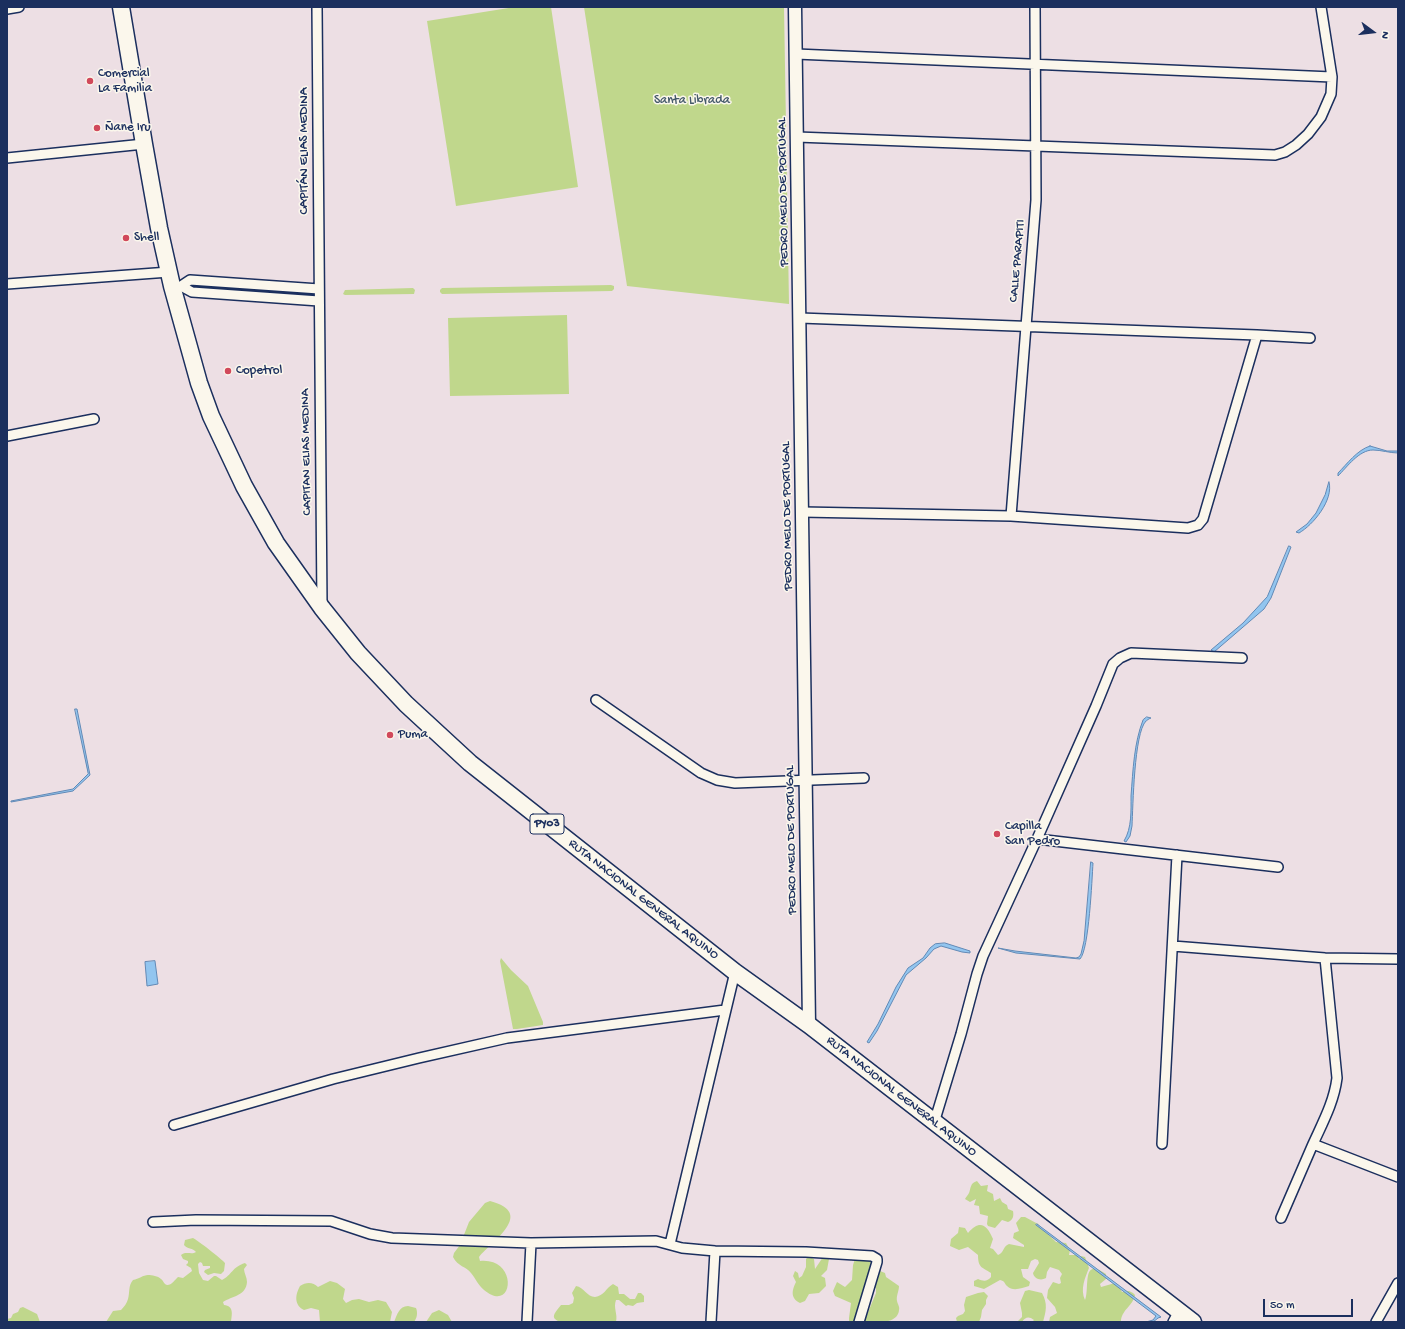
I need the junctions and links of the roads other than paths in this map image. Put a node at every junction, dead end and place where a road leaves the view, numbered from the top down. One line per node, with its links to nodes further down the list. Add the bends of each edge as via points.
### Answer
1 (19, 7): 7 (street)
2 (122, 7): 12 (highway, RUTA NACIONAL GENERAL AQUINO / PY03)
3 (317, 7): 17 (street, CAPITÁN ELIAS MEDINA)
4 (796, 7): 8 (street, PEDRO MELO DE PORTUGAL)
5 (1035, 7): 9 (street, CALLE PARAPITI)
6 (1321, 7): 10 (street)
7 (7, 9)
8 (796, 54): 9 (street); 11 (street, PEDRO MELO DE PORTUGAL)
9 (1035, 64): 10 (street); 13 (street, CALLE PARAPITI)
10 (1332, 77): 13 (street, via 1332,86 1321,117 1296,145 1275,155)
11 (797, 137): 13 (street); 18 (street, PEDRO MELO DE PORTUGAL)
12 (144, 144): 14 (street); 15 (highway, RUTA NACIONAL GENERAL AQUINO / PY03)
13 (1036, 146): 19 (street, CALLE PARAPITI, via 1036,200)
14 (7, 158)
15 (174, 281): 16 (street); 17 (street, via 190,280); 17 (street, via 192,292); 26 (highway, RUTA NACIONAL GENERAL AQUINO / PY03, via 199,383 226,451 276,543)
16 (7, 284)
17 (319, 295): 26 (street, CAPITAN ELIAS MEDINA)
18 (800, 318): 19 (street); 24 (street, PEDRO MELO DE PORTUGAL)
19 (1025, 326): 20 (street); 25 (street, CALLE PARAPITI)
20 (1257, 335): 21 (street); 25 (street, via 1203,519 1198,525 1188,528)
21 (1310, 338)
22 (94, 419): 23 (street)
23 (7, 436)
24 (802, 512): 25 (street); 30 (street, PEDRO MELO DE PORTUGAL)
25 (1011, 516)
26 (322, 608): 37 (highway, RUTA NACIONAL GENERAL AQUINO / PY03, via 358,653 406,704 470,763)
27 (1242, 658): 31 (street, via 1131,653 1112,664)
28 (596, 700): 30 (street, via 701,773 717,780 735,783)
29 (864, 778): 30 (street)
30 (806, 780): 39 (street, PEDRO MELO DE PORTUGAL)
31 (1037, 839): 32 (street); 40 (street, via 983,956)
32 (1177, 855): 33 (street); 34 (street)
33 (1278, 867)
34 (1173, 946): 35 (street); 42 (street)
35 (1326, 958): 36 (street); 43 (street, via 1337,1078 1330,1108)
36 (1398, 960)
37 (735, 972): 38 (street); 39 (highway, RUTA NACIONAL GENERAL AQUINO / PY03)
38 (725, 1010): 41 (street, via 508,1038 333,1079); 48 (street)
39 (809, 1025): 40 (highway, RUTA NACIONAL GENERAL AQUINO / PY03)
40 (934, 1123): 51 (highway, RUTA NACIONAL GENERAL AQUINO / PY03)
41 (174, 1125)
42 (1162, 1144)
43 (1314, 1144): 44 (street); 45 (street)
44 (1398, 1177)
45 (1281, 1218)
46 (152, 1222): 47 (street, via 331,1221 370,1234 392,1238)
47 (532, 1242): 48 (street, via 656,1241); 52 (street)
48 (670, 1244): 49 (street, via 682,1248)
49 (715, 1251): 53 (street); 54 (street, via 806,1252 875,1257 877,1262)
50 (1398, 1283): 56 (street)
51 (1176, 1317): 55 (highway, RUTA NACIONAL GENERAL AQUINO / PY03)
52 (526, 1322)
53 (712, 1322)
54 (859, 1322)
55 (1193, 1322)
56 (1376, 1322)

